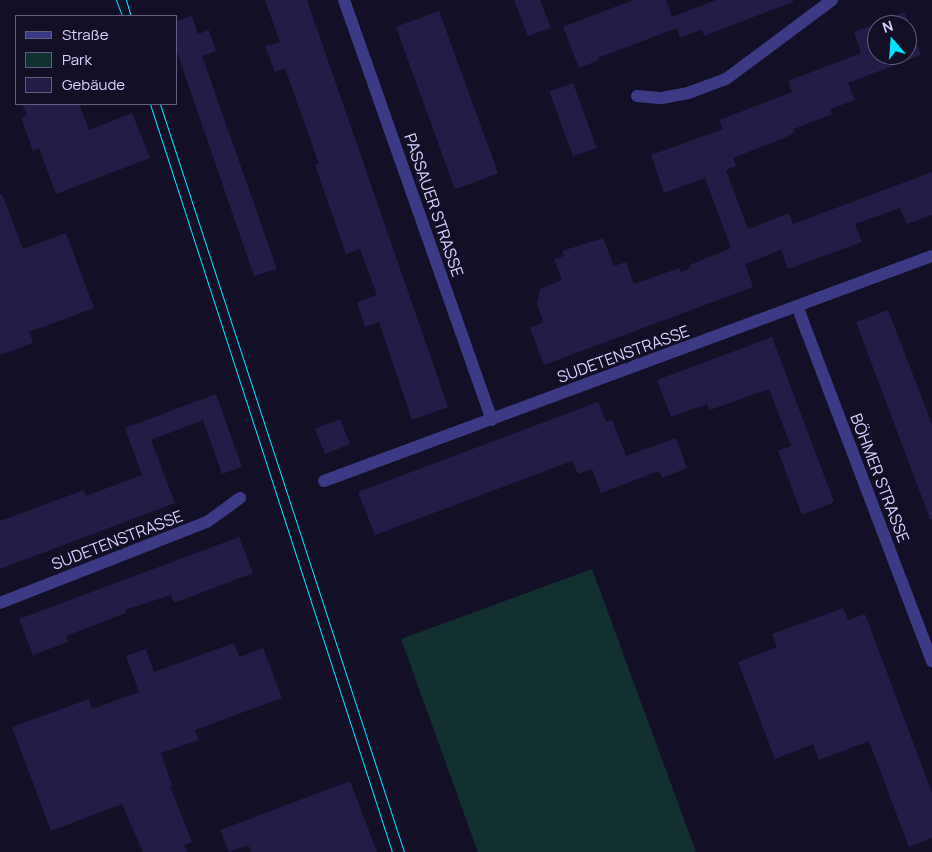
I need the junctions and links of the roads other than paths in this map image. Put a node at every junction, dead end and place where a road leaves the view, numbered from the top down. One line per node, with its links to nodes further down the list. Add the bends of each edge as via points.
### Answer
1 (344, 0): 6 (street, PASSAUER STRASSE)
2 (832, 0): 3 (street, via 726,79 688,93 662,98)
3 (637, 96)
4 (932, 256): 5 (street, SUDETENSTRASSE)
5 (797, 306): 6 (street, SUDETENSTRASSE); 10 (street, BÖHMER STRASSE)
6 (492, 420): 7 (street, SUDETENSTRASSE)
7 (324, 481)
8 (240, 498): 9 (street, SUDETENSTRASSE, via 207,522)
9 (0, 603)
10 (932, 661)

